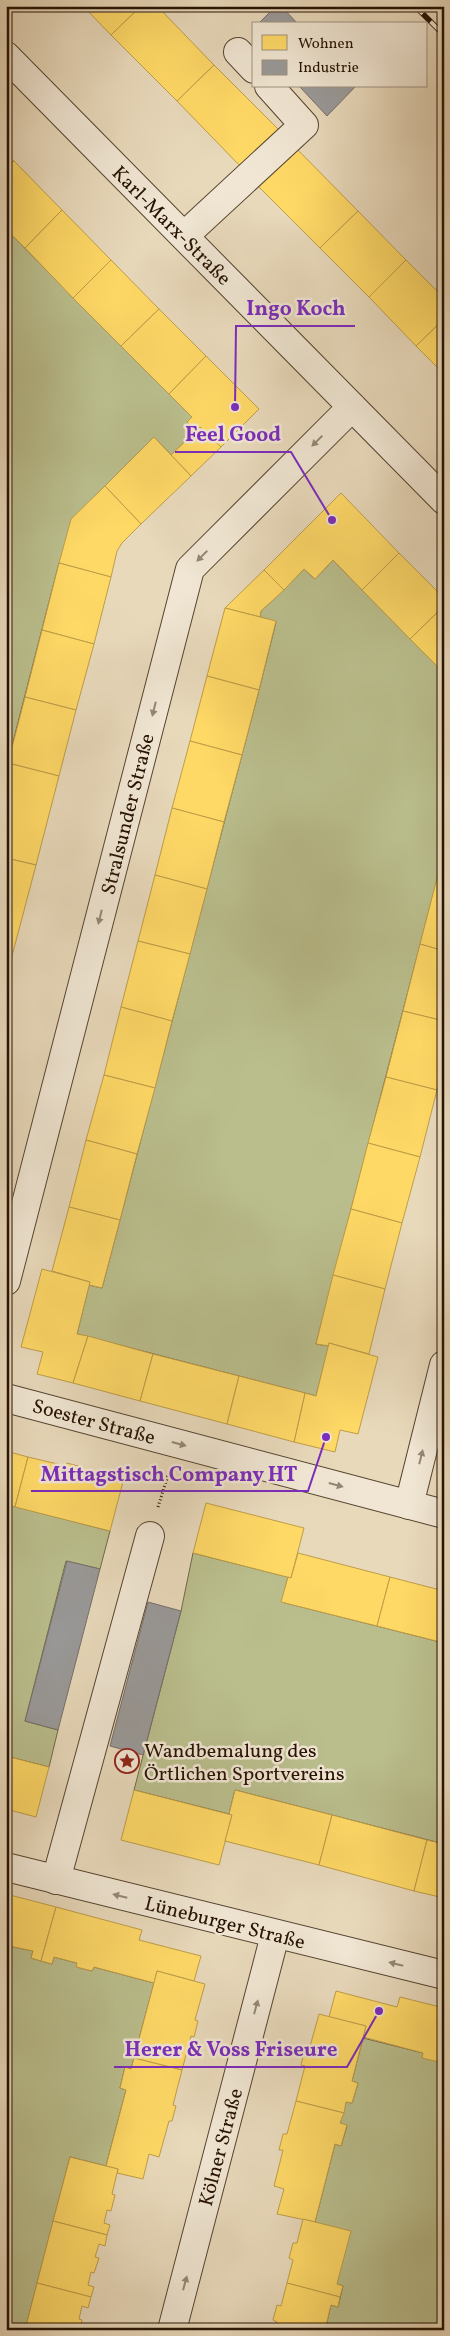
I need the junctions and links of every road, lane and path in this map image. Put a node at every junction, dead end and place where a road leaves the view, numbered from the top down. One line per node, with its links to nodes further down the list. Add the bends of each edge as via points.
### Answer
1 (6, 56): 3 (street, Karl-Marx-Straße)
2 (271, 88): 3 (street, via 304,125)
3 (184, 236): 4 (street, Karl-Marx-Straße)
4 (352, 407): 5 (street, Karl-Marx-Straße); 6 (street, Stralsunder Straße, one-way to 6, via 190,569)
5 (444, 500)
6 (6, 1281)
7 (444, 1365): 9 (street, one-way to 7)
8 (6, 1398): 9 (street, Soester Straße, one-way to 9)
9 (409, 1505): 10 (street, Soester Straße)
10 (444, 1514)
11 (150, 1536): 13 (street)
12 (6, 1868): 13 (street, Lüneburger Straße)
13 (56, 1880): 14 (street, Lüneburger Straße, one-way to 13)
14 (275, 1934): 15 (street, Lüneburger Straße, one-way to 14); 16 (street, Kölner Straße, one-way to 14)
15 (444, 1976)
16 (172, 2330)

